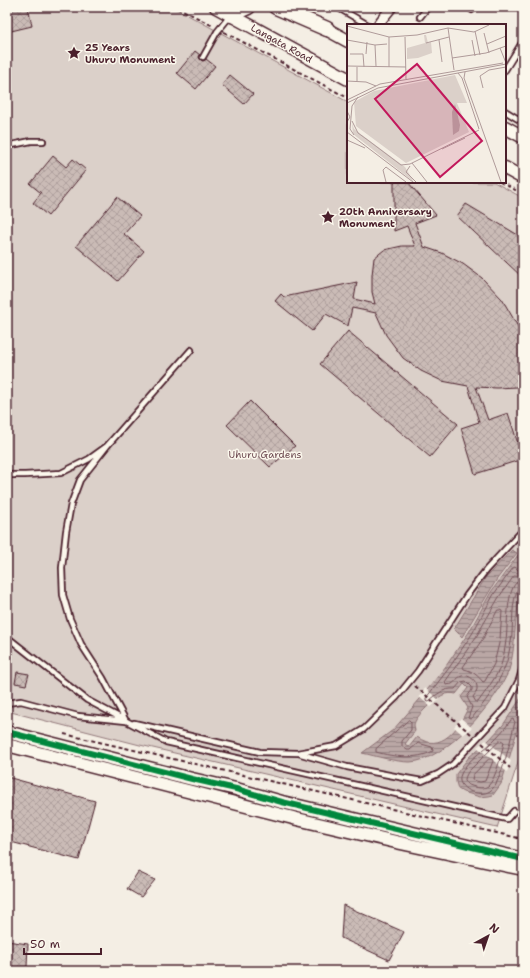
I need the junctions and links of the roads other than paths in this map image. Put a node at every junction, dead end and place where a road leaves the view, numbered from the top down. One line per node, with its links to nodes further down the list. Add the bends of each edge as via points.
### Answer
1 (216, 7): 8 (street, Langata Road)
2 (248, 7): 8 (main road)
3 (276, 7): 12 (main road)
4 (287, 7): 12 (street)
5 (337, 7): 10 (lane)
6 (392, 7): 11 (street)
7 (428, 7): 9 (lane)
8 (231, 11): 15 (lane); 17 (street, Langata Road)
9 (420, 17)
10 (366, 24)
11 (380, 24)
12 (327, 30): 13 (street)
13 (347, 40)
14 (523, 41): 16 (lane)
15 (203, 57)
16 (506, 68)
17 (347, 78)
18 (506, 112): 19 (lane)
19 (523, 122)
20 (506, 128): 21 (street)
21 (523, 137)
22 (43, 141): 23 (lane)
23 (7, 146)
24 (506, 169): 25 (street)
25 (523, 178)
26 (191, 350): 27 (lane)
27 (107, 446): 28 (lane, via 89,459 61,473); 33 (lane, via 80,480 71,504 62,568 63,595 70,620 81,644)
28 (7, 475)
29 (523, 530): 36 (lane, via 467,595 418,671 396,698 364,729 336,746)
30 (7, 637): 33 (lane, via 87,700)
31 (523, 667): 36 (lane, via 505,708 452,764 422,781 347,767)
32 (7, 703): 33 (lane, via 21,702 78,716)
33 (126, 721): 36 (lane, via 260,752); 39 (lane, via 166,742 506,819)
34 (7, 732): 37 (street)
35 (7, 745): 38 (street)
36 (298, 753)
37 (109, 758): 38 (lane); 40 (street)
38 (106, 770): 41 (street, via 311,823)
39 (514, 811)
40 (523, 859)
41 (523, 869)

